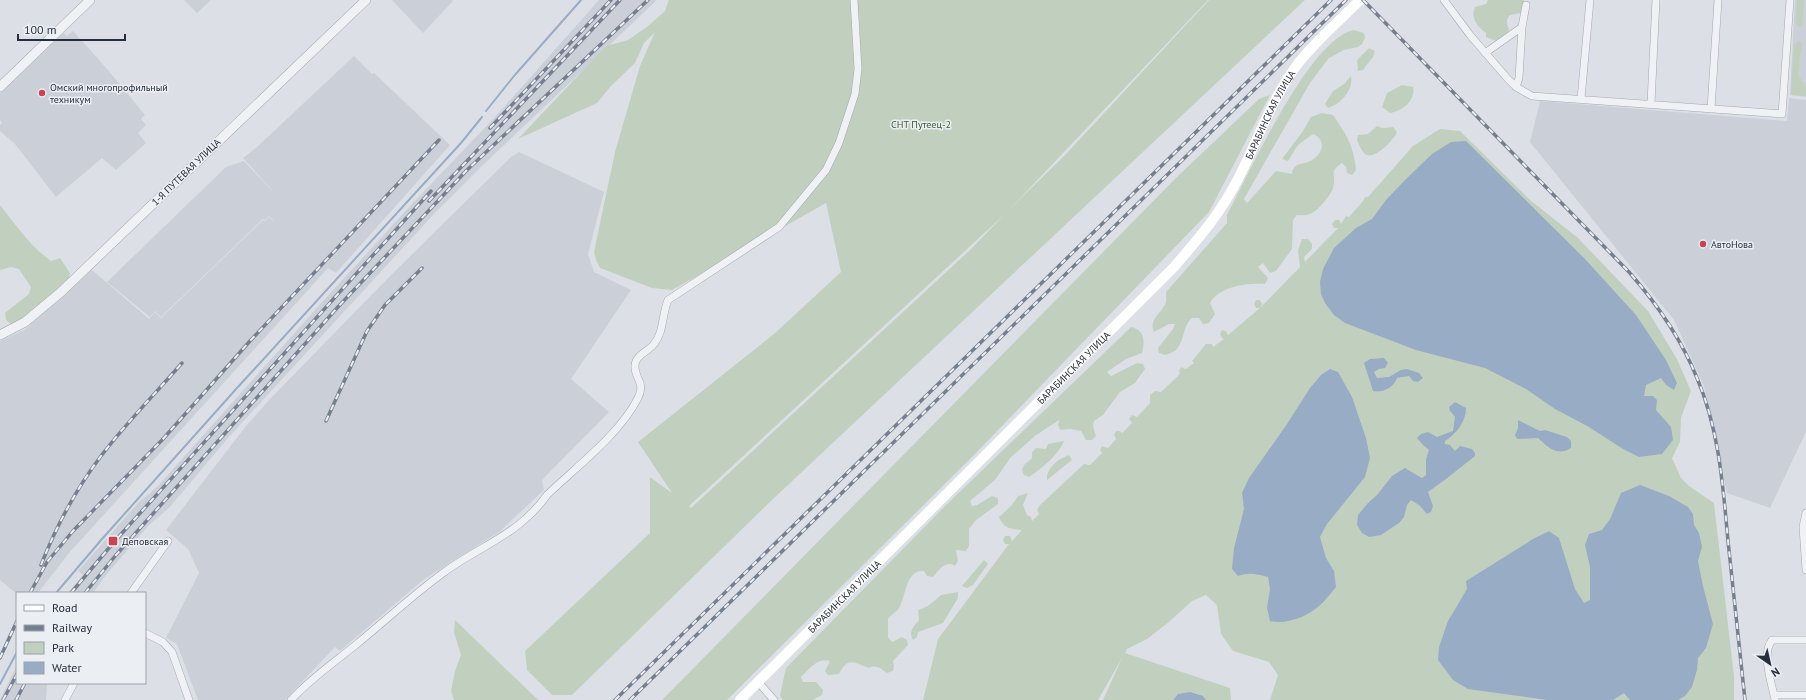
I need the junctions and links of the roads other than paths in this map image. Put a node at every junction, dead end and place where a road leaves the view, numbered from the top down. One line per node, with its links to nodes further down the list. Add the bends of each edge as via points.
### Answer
1 (90, 0): 13 (street)
2 (366, 0): 18 (street, 1-Я ПУТЕВАЯ УЛИЦА, via 61,292 25,322)
3 (854, 0): 31 (street, via 858,68 855,94 839,143 826,170 779,227 668,300 655,343 637,358 634,365 642,388 627,417 547,495 538,508 521,524 443,573 318,673)
4 (1360, 0): 25 (main road, БАРАБИНСКАЯ УЛИЦА, via 1300,61 1280,92 1220,211 1174,267)
5 (1444, 0): 12 (street)
6 (1590, 0): 15 (street)
7 (1656, 0): 16 (street)
8 (1718, 0): 17 (street)
9 (1790, 0): 17 (street, via 1782,114)
10 (1526, 5): 11 (street)
11 (1522, 26): 12 (street); 14 (street, via 1519,78)
12 (1485, 53): 14 (street)
13 (0, 86)
14 (1516, 87): 15 (street, via 1532,96)
15 (1581, 99): 16 (street)
16 (1650, 103): 17 (street)
17 (1711, 109)
18 (0, 335)
19 (1806, 513): 21 (street, via 1803,527)
20 (168, 541): 22 (street)
21 (1806, 570)
22 (132, 592)
23 (146, 634): 30 (street, via 163,642 172,652)
24 (1806, 640): 28 (street, via 1772,640 1768,650 1768,670)
25 (758, 682): 32 (main road, БАРАБИНСКАЯ УЛИЦА); 33 (street)
26 (73, 684): 29 (street)
27 (1806, 696): 28 (street)
28 (1774, 697)
29 (65, 700)
30 (189, 700)
31 (291, 700)
32 (740, 700)
33 (774, 700)

